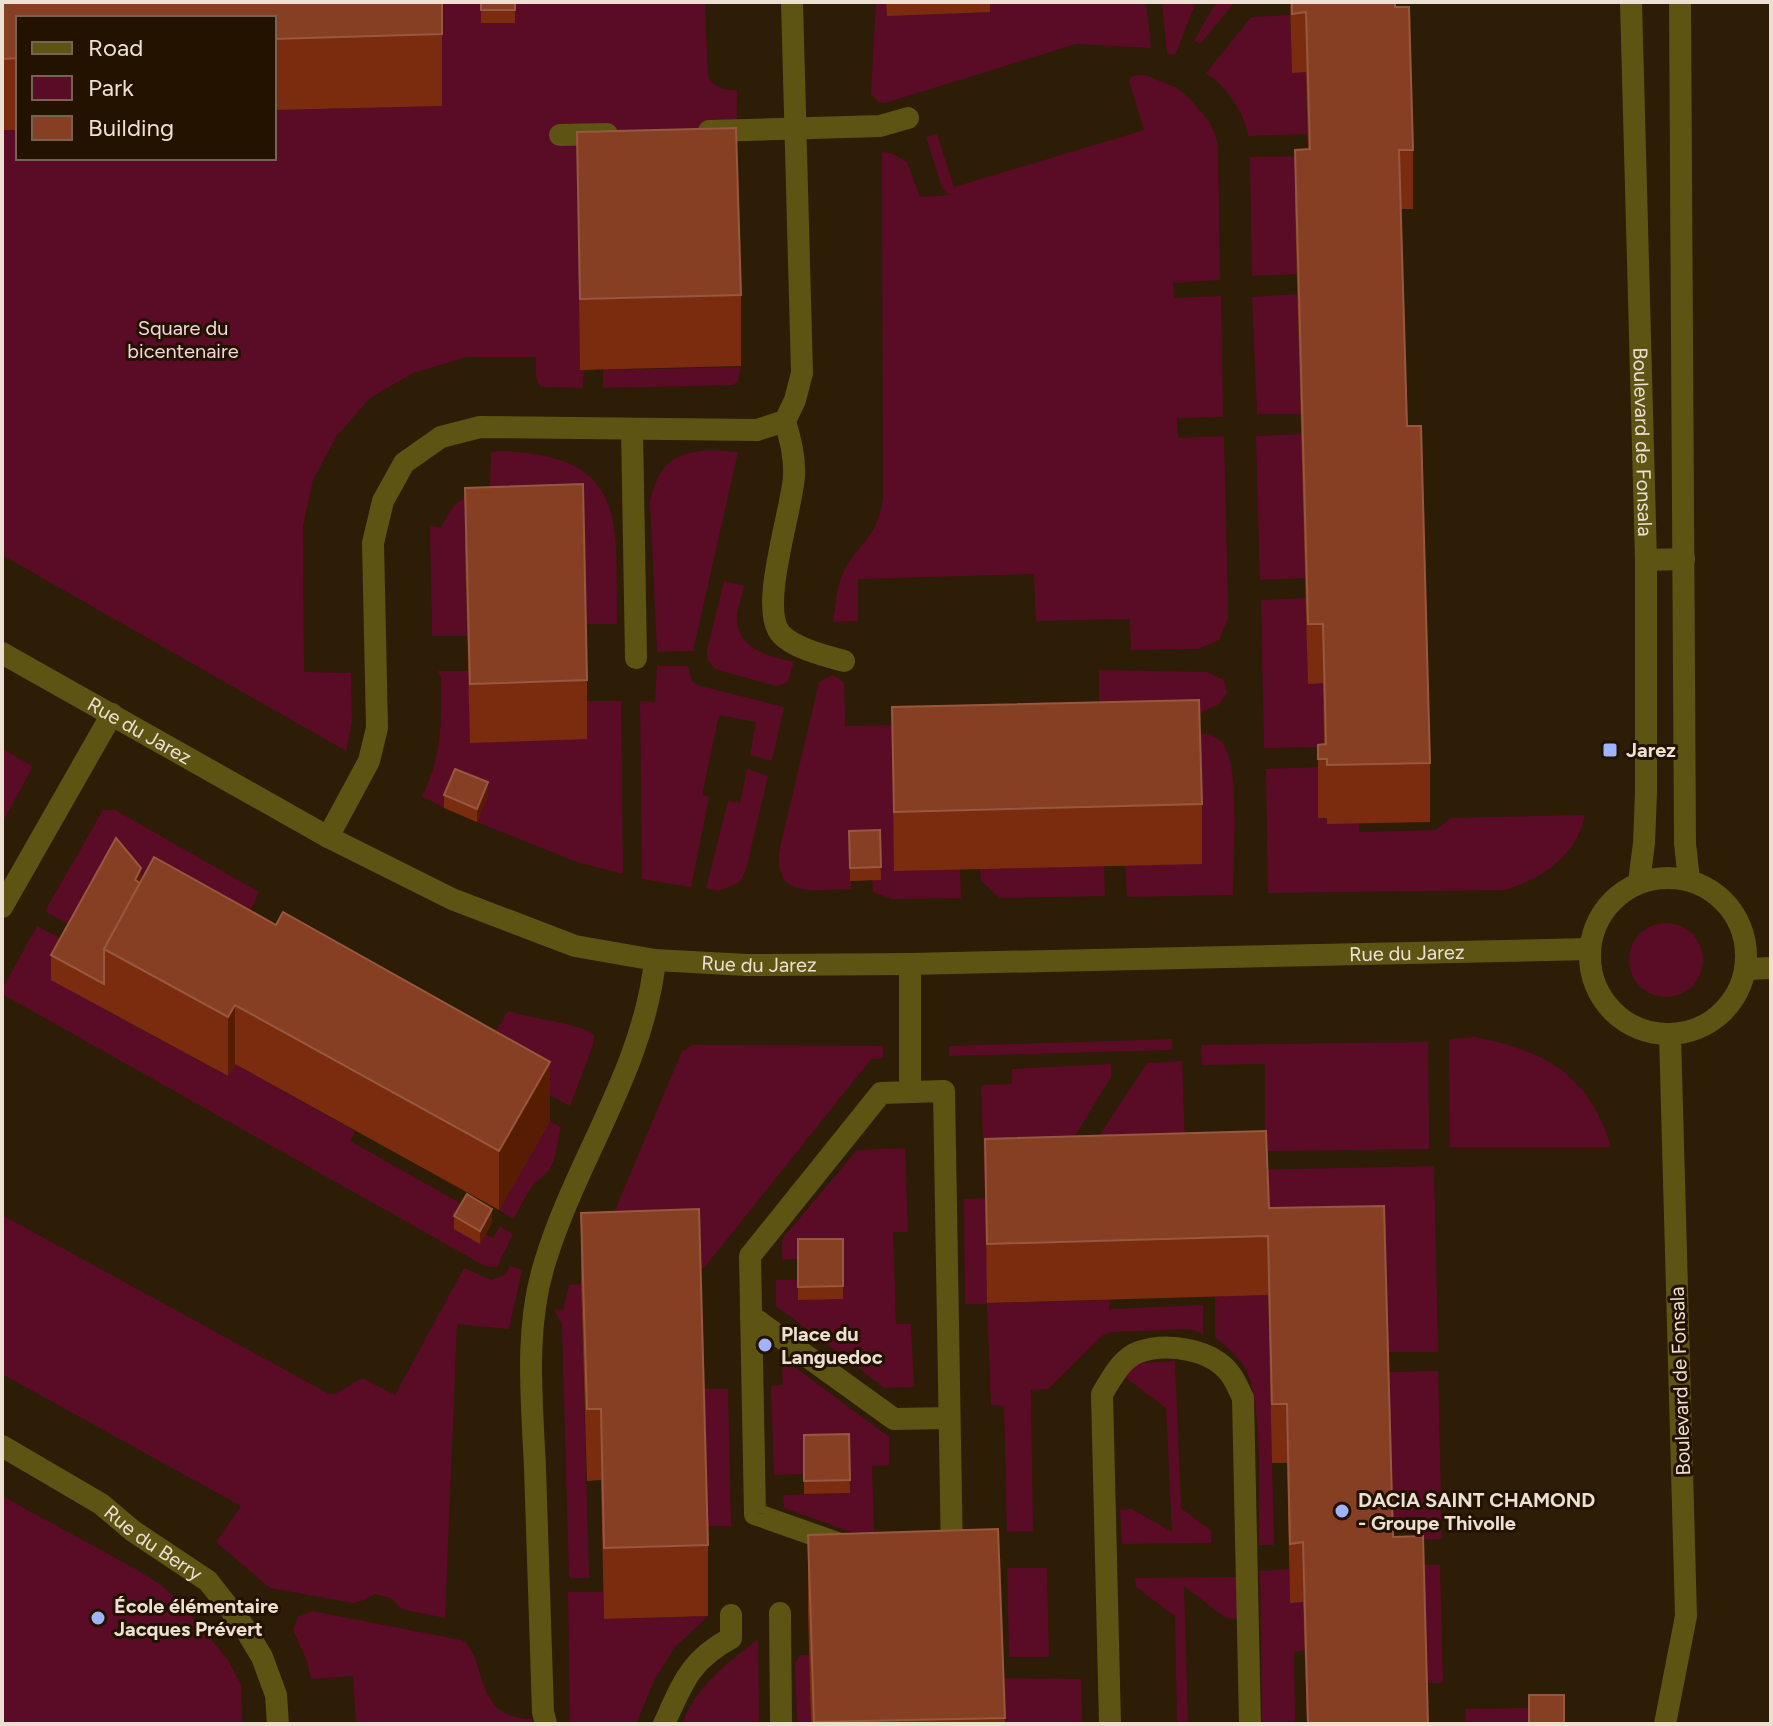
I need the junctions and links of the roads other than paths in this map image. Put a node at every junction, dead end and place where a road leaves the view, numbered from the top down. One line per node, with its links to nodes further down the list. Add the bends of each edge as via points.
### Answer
1 (792, 2): 5 (street)
2 (1631, 2): 12 (street, Boulevard de Fonsala)
3 (1680, 2): 11 (street, Boulevard de Fonsala)
4 (908, 118): 5 (street, via 880,126)
5 (794, 129): 6 (street); 9 (street, via 802,373)
6 (685, 132)
7 (622, 134): 8 (street)
8 (560, 135)
9 (785, 421): 10 (street, via 757,430); 15 (street, via 794,477 772,614 781,634 812,652)
10 (632, 429): 14 (street); 17 (street, via 480,427 441,437 404,463 383,501 373,543 377,728 369,761)
11 (1684, 559): 12 (street); 18 (street, Boulevard de Fonsala)
12 (1646, 560): 19 (street, Boulevard de Fonsala, via 1646,793)
13 (2, 653): 16 (street, Rue du Jarez)
14 (636, 658)
15 (844, 661)
16 (112, 714): 17 (street, Rue du Jarez); 20 (street)
17 (328, 837): 22 (street, Rue du Jarez, via 466,905 575,946)
18 (1689, 880): 19 (street); 25 (street, via 1714,891 1737,916 1746,941)
19 (1639, 882): 21 (street, via 1605,908)
20 (2, 907)
21 (1590, 949): 23 (street, Rue du Jarez); 26 (street, via 1592,976 1614,1013 1637,1028)
22 (655, 960): 23 (street, Rue du Jarez); 34 (street, via 637,1040 550,1247 536,1298 531,1360)
23 (910, 964): 27 (street)
24 (1771, 968): 25 (street)
25 (1747, 969): 26 (street, via 1738,994 1712,1021)
26 (1670, 1035): 39 (street, Boulevard de Fonsala, via 1686,1616)
27 (910, 1091): 28 (street, via 881,1093 750,1256); 29 (street, via 944,1091)
28 (751, 1316): 29 (street, via 894,1419); 29 (street, via 755,1514 880,1558 952,1557)
29 (949, 1418)
30 (2, 1446): 33 (street, Rue du Berry, via 101,1504 208,1581 262,1657 276,1695)
31 (780, 1613): 36 (street)
32 (731, 1615): 35 (street, via 731,1638 689,1670)
33 (278, 1724)
34 (546, 1724)
35 (664, 1724)
36 (781, 1724)
37 (1110, 1724): 38 (street, via 1102,1394 1116,1370 1137,1353 1169,1348 1205,1353 1230,1373 1243,1398)
38 (1250, 1724)
39 (1665, 1724)

